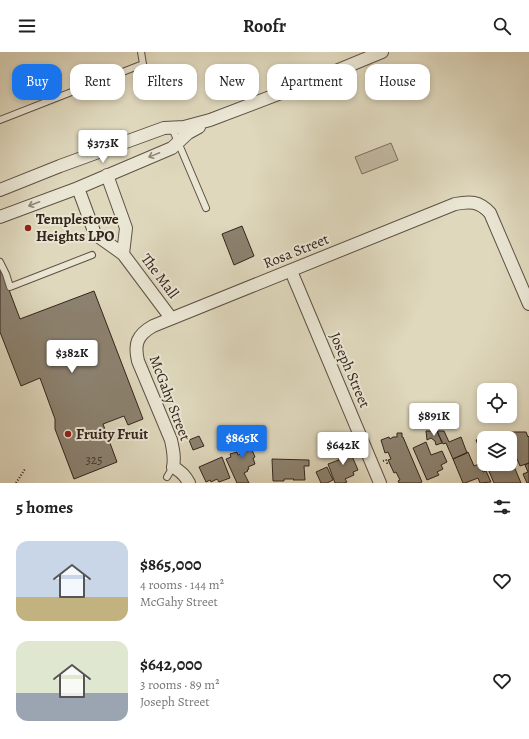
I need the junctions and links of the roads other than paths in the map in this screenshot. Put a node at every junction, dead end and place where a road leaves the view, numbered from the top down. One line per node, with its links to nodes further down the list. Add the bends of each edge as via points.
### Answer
1 (141, 52): 3 (lane, via 143,64)
2 (382, 52): 4 (street)
3 (0, 120)
4 (210, 120): 5 (street); 6 (street)
5 (172, 128): 6 (lane); 9 (street, via 164,128)
6 (178, 142): 7 (street, one-way to 7, via 172,148); 10 (lane)
7 (107, 175): 8 (street); 12 (street, The Mall)
8 (78, 188): 11 (street, one-way to 11); 13 (street, The Mall, via 95,234)
9 (0, 190)
10 (206, 208)
11 (0, 217)
12 (126, 228): 13 (street); 14 (street, The Mall)
13 (104, 240): 14 (street, The Mall)
14 (123, 254): 19 (street, The Mall)
15 (92, 255): 16 (lane, via 10,287)
16 (0, 262)
17 (291, 271): 18 (street, Rosa Street, via 455,204 474,202 486,209 493,218); 19 (street, Rosa Street); 22 (street, Joseph Street)
18 (529, 304)
19 (171, 318): 20 (street, Rosa Street, via 146,330)
20 (137, 342): 21 (street, McGahy Street, via 138,361 174,449 170,472 179,470)
21 (189, 483)
22 (380, 483)

